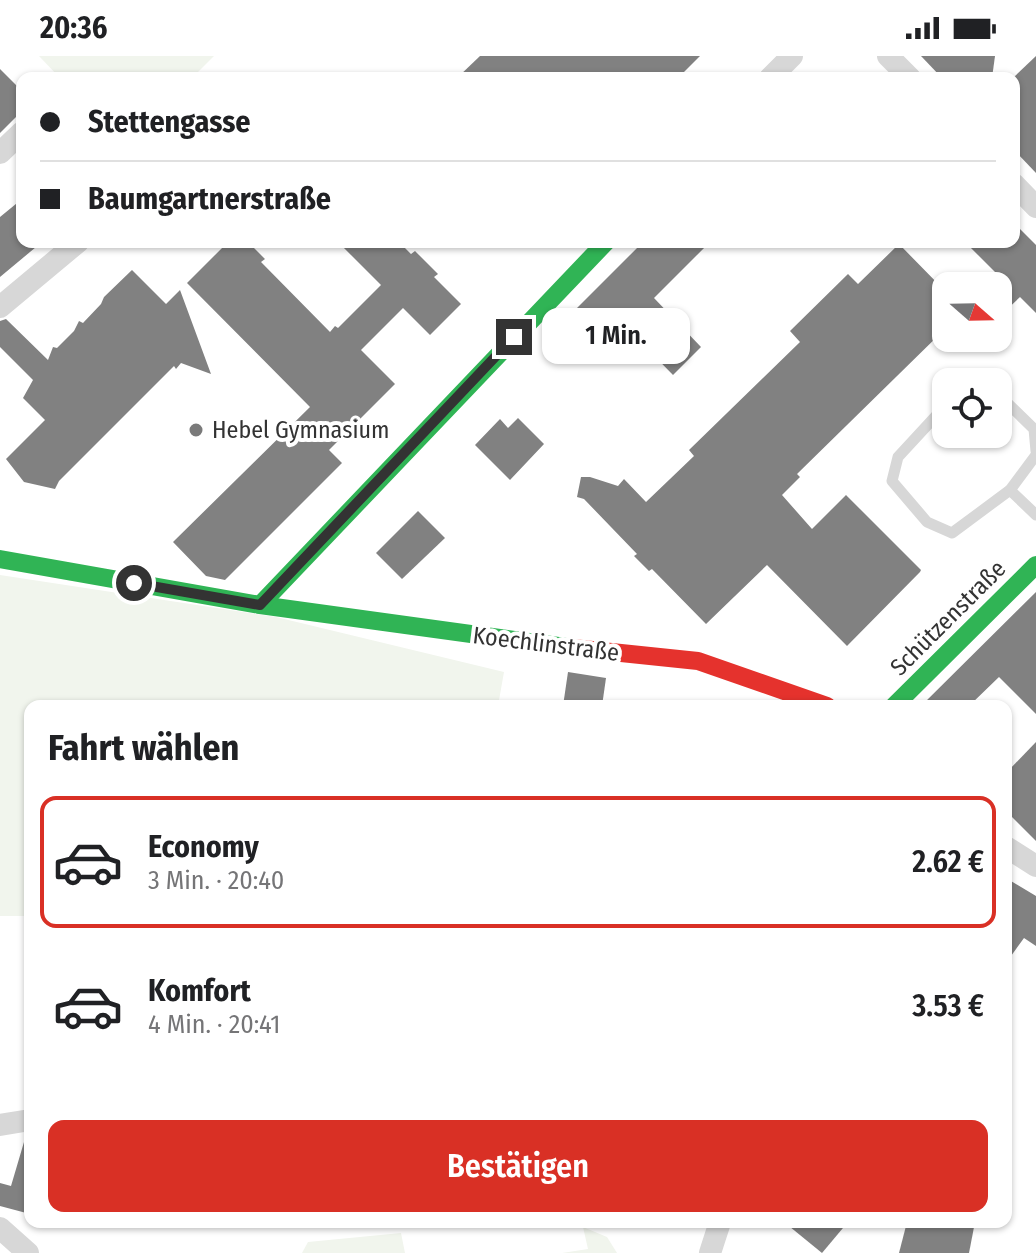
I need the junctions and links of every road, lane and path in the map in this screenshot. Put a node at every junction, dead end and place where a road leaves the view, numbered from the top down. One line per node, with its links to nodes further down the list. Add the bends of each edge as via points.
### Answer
1 (792, 56): 3 (street)
2 (888, 56): 4 (street)
3 (776, 72)
4 (904, 72)
5 (16, 138): 6 (street)
6 (0, 153)
7 (1020, 190): 8 (street)
8 (1036, 207)
9 (71, 248): 11 (street)
10 (600, 248): 19 (street)
11 (0, 307)
12 (1012, 408): 14 (lane, via 1034,429)
13 (932, 420): 15 (lane, via 898,457 892,481 927,522 952,533)
14 (1036, 453): 15 (lane)
15 (1010, 490): 16 (lane)
16 (1036, 515)
17 (0, 559): 19 (street, Koechlinstraße)
18 (1036, 565): 21 (street, Schützenstraße)
19 (260, 605): 20 (street, Koechlinstraße, via 516,642 698,661)
20 (810, 700)
21 (900, 700)
22 (1012, 851): 23 (street)
23 (1036, 866)
24 (24, 1121): 25 (street)
25 (0, 1125)
26 (0, 1228): 28 (street)
27 (718, 1228): 29 (street)
28 (28, 1253)
29 (710, 1253)

